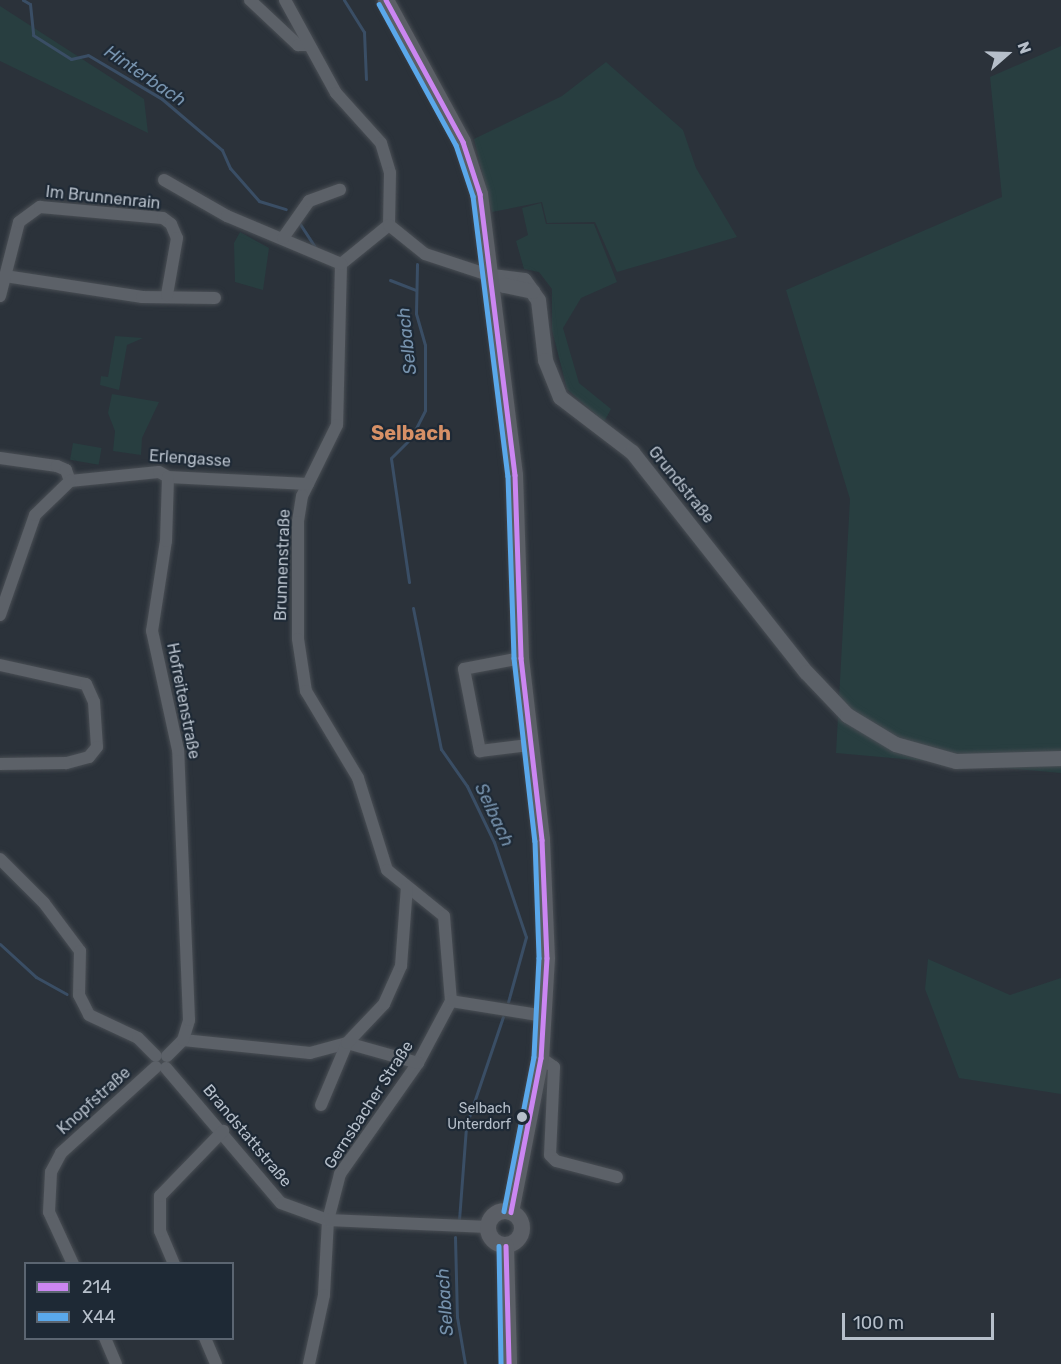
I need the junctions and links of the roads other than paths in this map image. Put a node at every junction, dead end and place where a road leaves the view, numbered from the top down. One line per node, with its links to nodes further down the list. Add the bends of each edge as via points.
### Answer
1 (250, 0): 4 (street, via 298,45)
2 (285, 0): 4 (street)
3 (386, 0): 11 (main road, via 463,142 480,194)
4 (309, 45): 7 (street, via 336,93 381,143 390,173)
5 (164, 180): 8 (street, via 227,216)
6 (340, 190): 8 (street, via 309,201)
7 (389, 225): 9 (street); 11 (street, Grundstraße, via 425,254)
8 (283, 238): 9 (street)
9 (341, 264): 18 (street, Brunnenstraße, via 337,425)
10 (5, 276): 12 (street, Im Brunnenrain); 13 (street, via 141,297); 13 (street, Im Brunnenrain, via 19,222 33,209 163,218 177,238)
11 (492, 276): 20 (main road, via 514,475); 23 (street, Grundstraße, via 518,277 532,291 540,308 545,360 560,397 632,452 829,697 872,732 925,754 978,762)
12 (0, 296)
13 (167, 296): 14 (street)
14 (215, 298)
15 (0, 458): 17 (street, via 57,466 66,470)
16 (168, 477): 17 (street, Erlengasse, via 141,472); 18 (street, Erlengasse); 29 (street, Hofreitenstraße, via 166,542 152,631 178,750 189,1020)
17 (70, 481): 19 (street, via 35,515)
18 (308, 484): 26 (street, Brunnenstraße, via 298,522 297,579 306,691 358,778 387,870)
19 (0, 615)
20 (521, 658): 22 (main road); 22 (street, via 464,669 480,751)
21 (0, 665): 24 (street, via 86,684 94,702 97,747 89,757 66,763)
22 (529, 745): 28 (main road, via 546,904)
23 (1061, 758)
24 (0, 764)
25 (0, 859): 32 (street, Brandstattstraße, via 44,903 80,951 79,995 89,1014 138,1038)
26 (407, 887): 27 (street, via 435,903 444,916); 30 (street, via 401,966 384,1004)
27 (451, 1001): 28 (street); 33 (street, Gernsbacher Straße)
28 (545, 1016): 31 (main road)
29 (183, 1040): 30 (street, via 310,1053); 32 (street)
30 (347, 1043): 33 (street); 34 (street)
31 (541, 1058): 36 (street, via 554,1067 550,1155 556,1161); 37 (main road)
32 (161, 1062): 35 (street, Brandstattstraße); 41 (street, Knopfstraße, via 62,1153 51,1172 50,1212)
33 (418, 1063): 38 (street, Gernsbacher Straße, via 339,1174)
34 (321, 1106)
35 (223, 1131): 38 (street, Brandstattstraße, via 281,1203); 42 (street, via 160,1196 160,1231)
36 (617, 1177)
37 (511, 1212): 39 (main road, via 496,1214); 40 (main road, via 522,1231)
38 (328, 1220): 39 (street, Brandstattstraße); 47 (street, Gernsbacher Straße, via 324,1295)
39 (488, 1227): 40 (main road, via 491,1238)
40 (506, 1246): 48 (main road)
41 (72, 1262)
42 (174, 1262)
43 (106, 1340): 45 (street)
44 (206, 1340): 46 (street)
45 (116, 1364)
46 (216, 1364)
47 (309, 1364)
48 (510, 1364)

